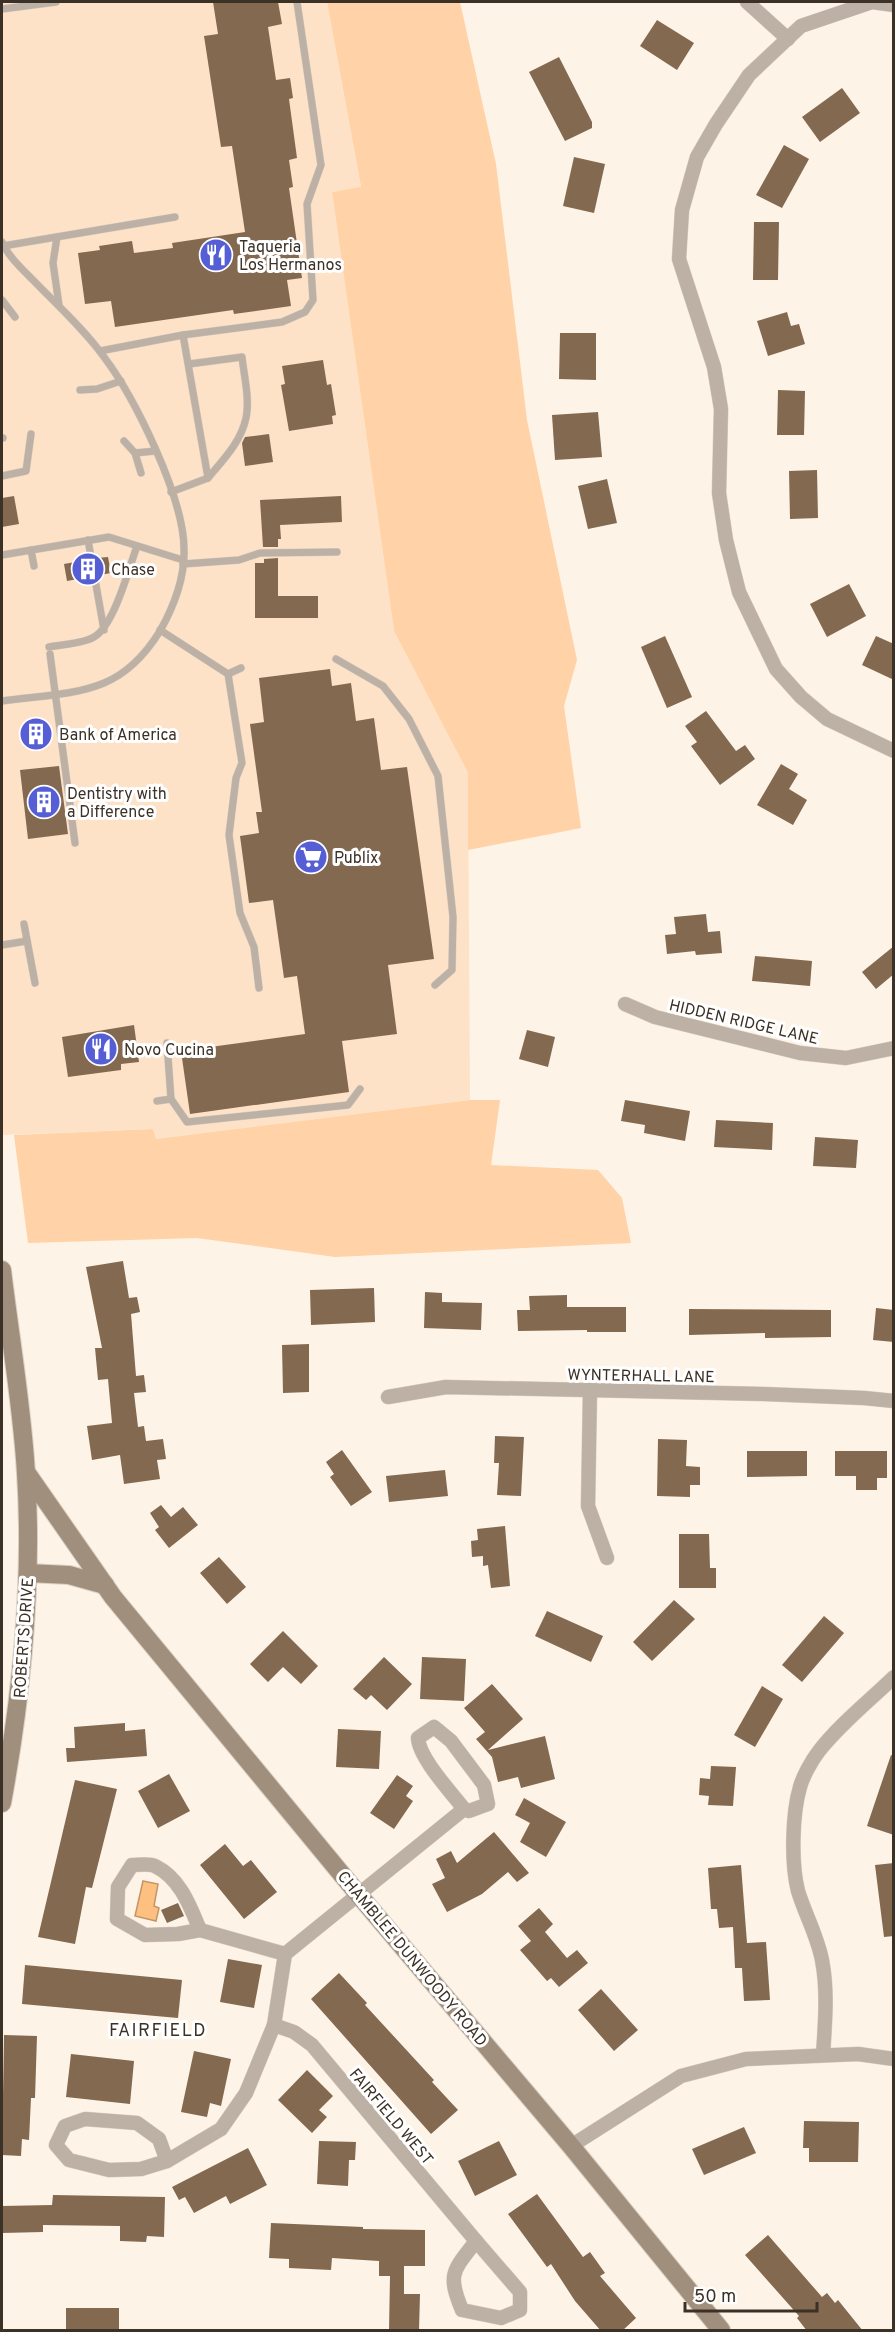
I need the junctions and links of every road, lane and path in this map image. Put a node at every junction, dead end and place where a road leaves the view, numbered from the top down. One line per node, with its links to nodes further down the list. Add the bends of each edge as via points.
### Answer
1 (56, 2): 5 (lane)
2 (297, 2): 13 (lane, via 321,165 307,204 313,300 305,312 282,322)
3 (747, 2): 6 (street)
4 (894, 4): 6 (street, via 872,2 801,26)
5 (2, 9)
6 (788, 39): 40 (street, via 749,75 697,157 682,210 679,259 714,367 721,409 719,493 739,592 776,669 801,697 827,719)
7 (175, 217): 8 (lane)
8 (57, 237): 9 (lane); 11 (lane, via 53,263)
9 (2, 244): 11 (lane)
10 (2, 300): 12 (lane)
11 (59, 307): 14 (lane)
12 (15, 317)
13 (183, 335): 14 (lane); 15 (lane)
14 (100, 351): 16 (lane)
15 (189, 364): 24 (lane); 24 (lane, via 242,357 246,420 234,447)
16 (121, 381): 17 (lane); 20 (lane)
17 (80, 390)
18 (31, 434): 23 (lane, via 26,471)
19 (124, 441): 21 (lane)
20 (155, 451): 21 (lane); 25 (lane)
21 (135, 453): 22 (lane)
22 (141, 473)
23 (2, 476)
24 (208, 478): 25 (lane)
25 (171, 492): 31 (lane, via 181,525)
26 (88, 540): 27 (lane, via 109,537); 28 (lane); 33 (lane)
27 (137, 546): 31 (lane); 33 (lane, via 112,619)
28 (31, 550): 30 (lane); 32 (lane)
29 (337, 552): 31 (lane, via 260,553 239,560)
30 (2, 555)
31 (183, 562): 34 (lane, via 178,588)
32 (34, 566)
33 (104, 630): 38 (lane, via 93,639 50,650)
34 (160, 630): 37 (lane); 38 (lane, via 153,643 123,672 86,689)
35 (336, 659): 46 (lane, via 383,686 409,718 438,776 453,918 452,970)
36 (241, 668): 37 (lane)
37 (228, 674): 47 (lane, via 242,763 236,778 229,835 240,916 254,947)
38 (56, 694): 39 (lane); 41 (lane)
39 (2, 701)
40 (894, 750)
41 (75, 843)
42 (24, 924): 43 (lane)
43 (27, 941): 44 (lane); 45 (lane)
44 (2, 945)
45 (35, 983)
46 (435, 985)
47 (259, 988)
48 (626, 1004): 50 (street, HIDDEN RIDGE LANE, via 655,1017 800,1053 846,1058)
49 (167, 1043): 52 (lane)
50 (894, 1048)
51 (360, 1089): 52 (lane, via 348,1105 188,1122)
52 (171, 1099): 53 (lane)
53 (156, 1101)
54 (2, 1270): 58 (street, CHAMBLEE DUNWOODY ROAD)
55 (590, 1390): 56 (street, WYNTERHALL LANE, via 446,1387); 57 (street, WYNTERHALL LANE); 59 (street, via 588,1506)
56 (388, 1397)
57 (894, 1401)
58 (26, 1472): 60 (street, ROBERTS DRIVE); 61 (street, CHAMBLEE DUNWOODY ROAD)
59 (607, 1558)
60 (28, 1573): 61 (street, via 69,1575); 63 (street, ROBERTS DRIVE, via 23,1663)
61 (105, 1585): 65 (street, CHAMBLEE DUNWOODY ROAD)
62 (894, 1677): 69 (street, via 819,1752 800,1785 793,1828 795,1857 798,1890 822,1960 826,1990)
63 (2, 1803)
64 (464, 1809): 64 (street, via 488,1804 484,1785 451,1741 434,1727 418,1738 418,1746); 65 (street)
65 (358, 1894): 67 (street); 71 (street, CHAMBLEE DUNWOODY ROAD)
66 (200, 1930): 66 (street, via 188,1900 174,1881 153,1865 132,1865 118,1887 117,1919 145,1935); 67 (street)
67 (285, 1954): 68 (street)
68 (274, 2025): 72 (street, via 246,2093 221,2129); 73 (street, FAIRFIELD WEST, via 294,2032 312,2045)
69 (823, 2055): 70 (street); 71 (street, via 746,2059 681,2076)
70 (894, 2059)
71 (571, 2145): 74 (street, CHAMBLEE DUNWOODY ROAD)
72 (167, 2161): 72 (street, via 159,2139 137,2123 85,2119 65,2126 56,2145 69,2160 109,2170 141,2169)
73 (476, 2241): 73 (street, FAIRFIELD WEST, via 454,2269 453,2289 462,2310 501,2318 520,2310 520,2292)
74 (722, 2331)

